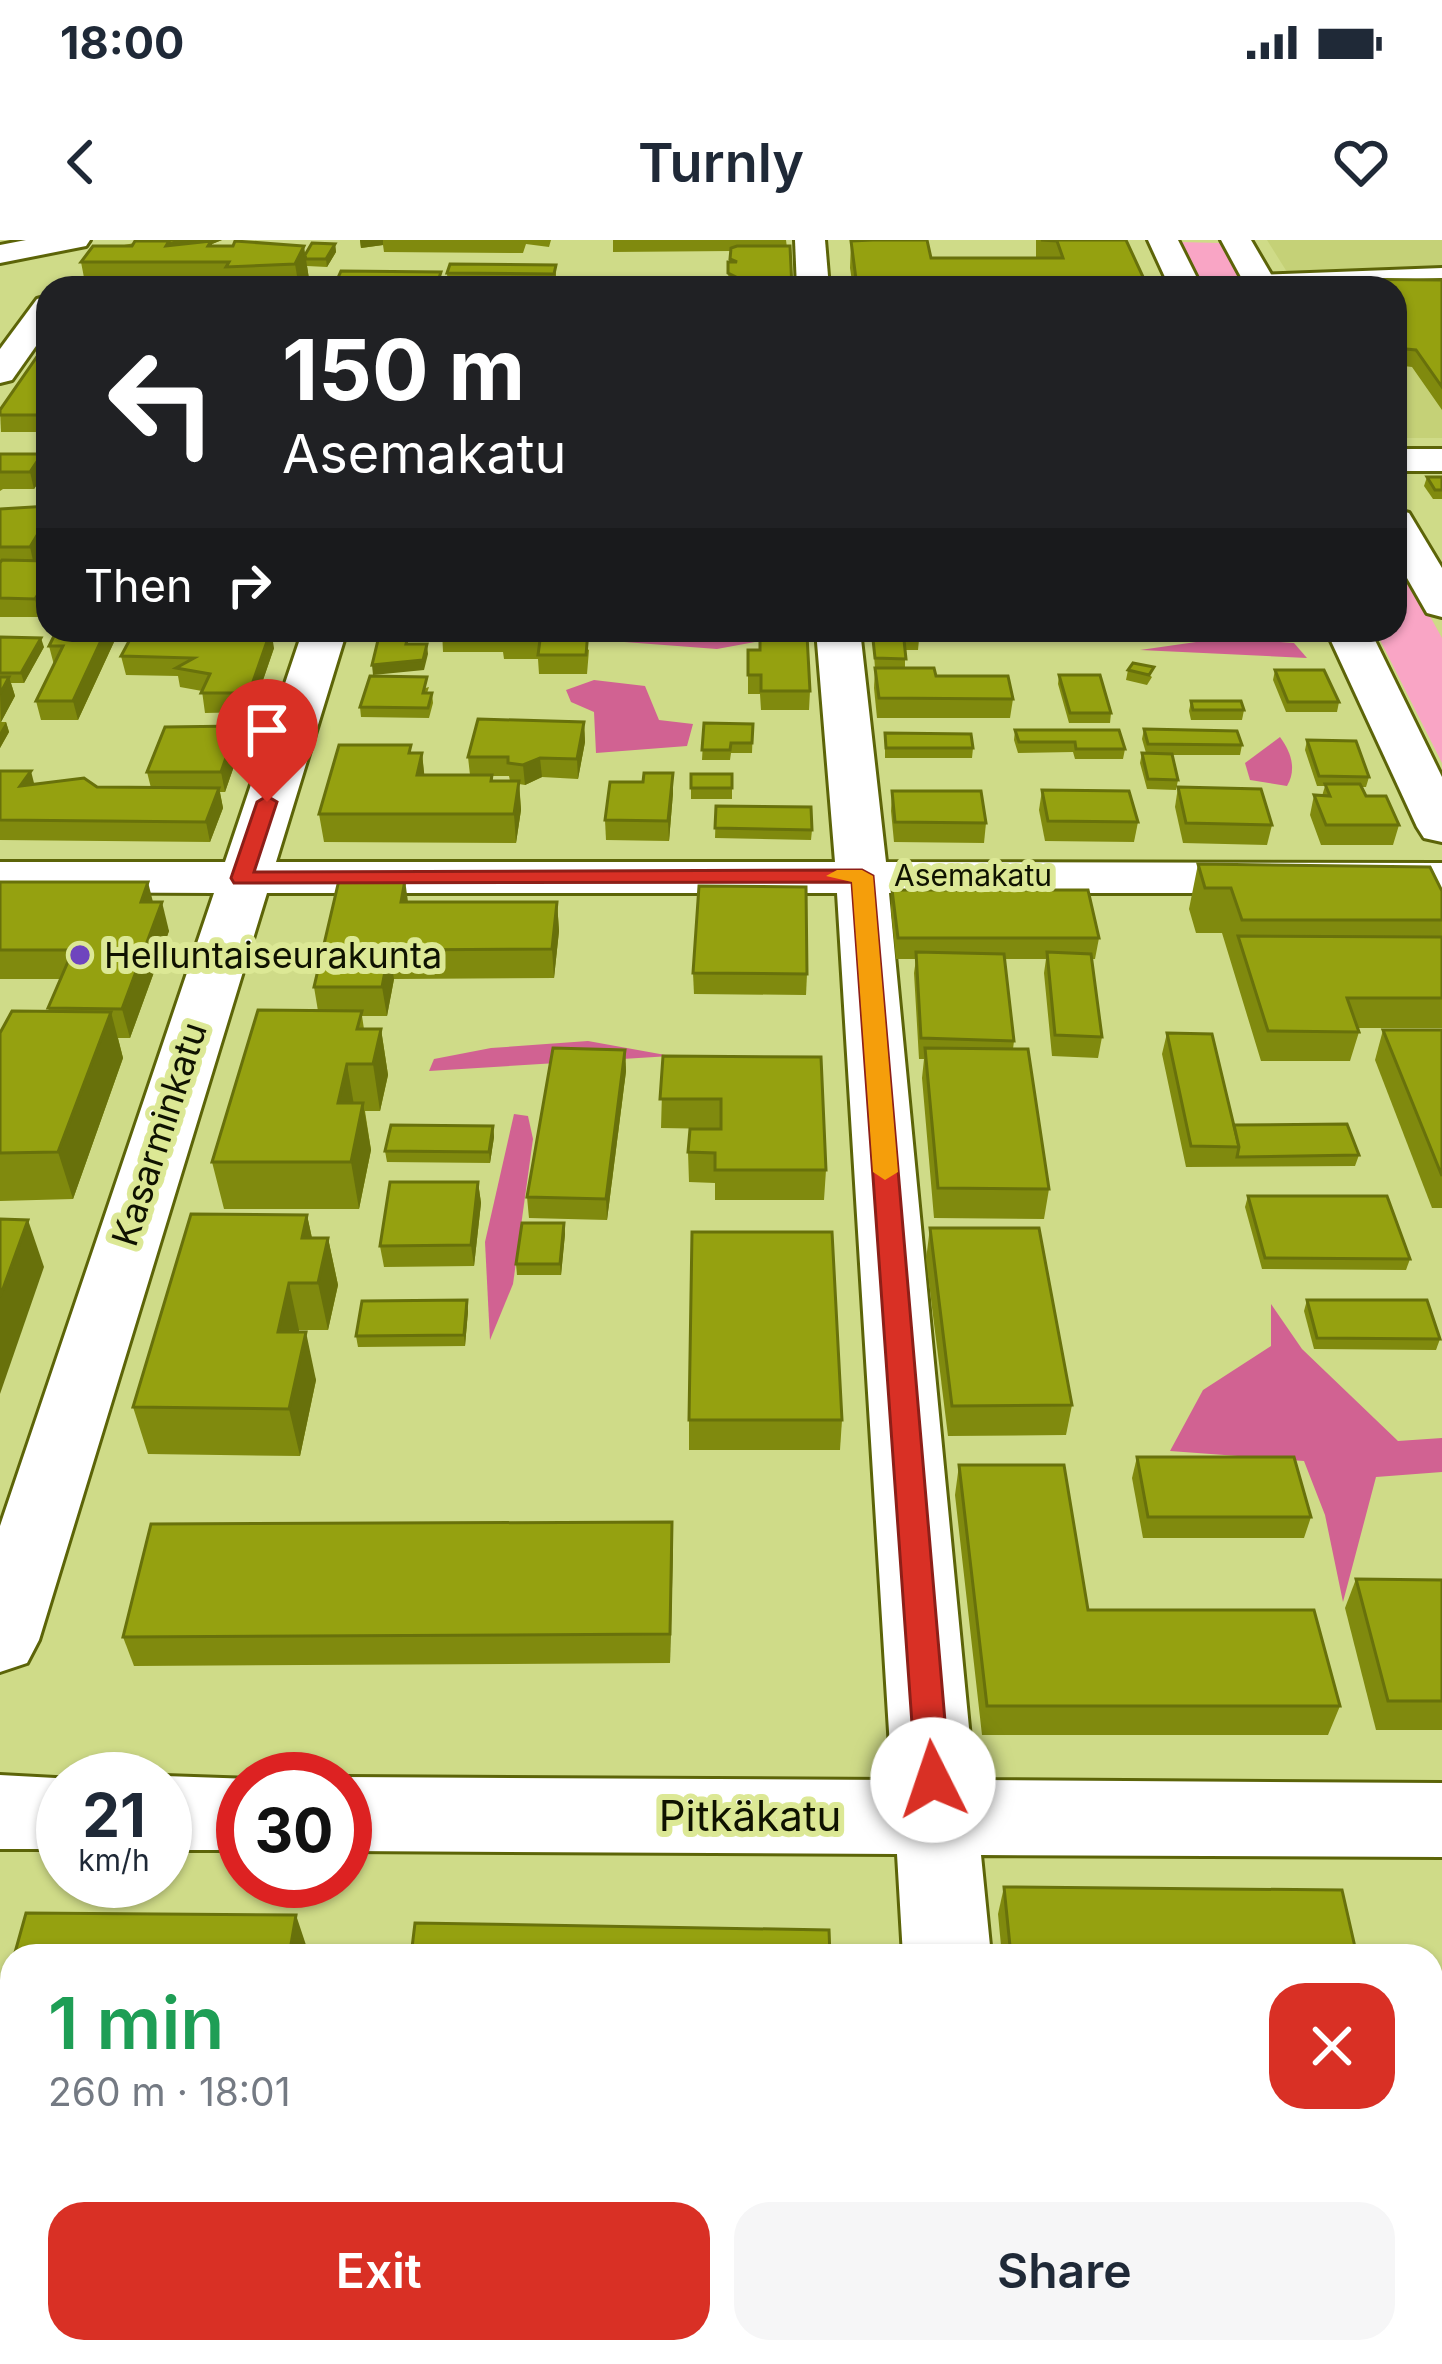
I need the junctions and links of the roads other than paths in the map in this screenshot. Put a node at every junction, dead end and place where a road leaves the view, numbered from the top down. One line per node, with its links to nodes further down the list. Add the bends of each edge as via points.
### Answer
1 (810, 240): 8 (street)
2 (1163, 240): 9 (street)
3 (1235, 240): 10 (street)
4 (0, 254): 6 (street)
5 (1312, 256): 11 (lane)
6 (66, 265)
7 (1442, 273): 12 (lane)
8 (812, 276)
9 (1180, 276)
10 (1255, 276)
11 (1318, 276)
12 (1368, 276)
13 (36, 323): 14 (street)
14 (0, 373)
15 (1407, 460): 16 (street)
16 (1442, 460)
17 (1407, 542): 18 (street)
18 (1442, 604)
19 (321, 642): 25 (street, Kasarminkatu)
20 (839, 642): 23 (street)
21 (1354, 642): 22 (street)
22 (1442, 827)
23 (862, 876): 25 (street, Asemakatu); 26 (street, Asemakatu); 31 (street)
24 (0, 877): 25 (street, Asemakatu)
25 (241, 878): 27 (street, Kasarminkatu)
26 (1442, 878)
27 (0, 1640)
28 (0, 1812): 29 (street)
29 (36, 1812)
30 (372, 1814): 31 (street, Pitkäkatu)
31 (936, 1817): 32 (street, Pitkäkatu); 33 (street)
32 (1442, 1820)
33 (946, 1944)

